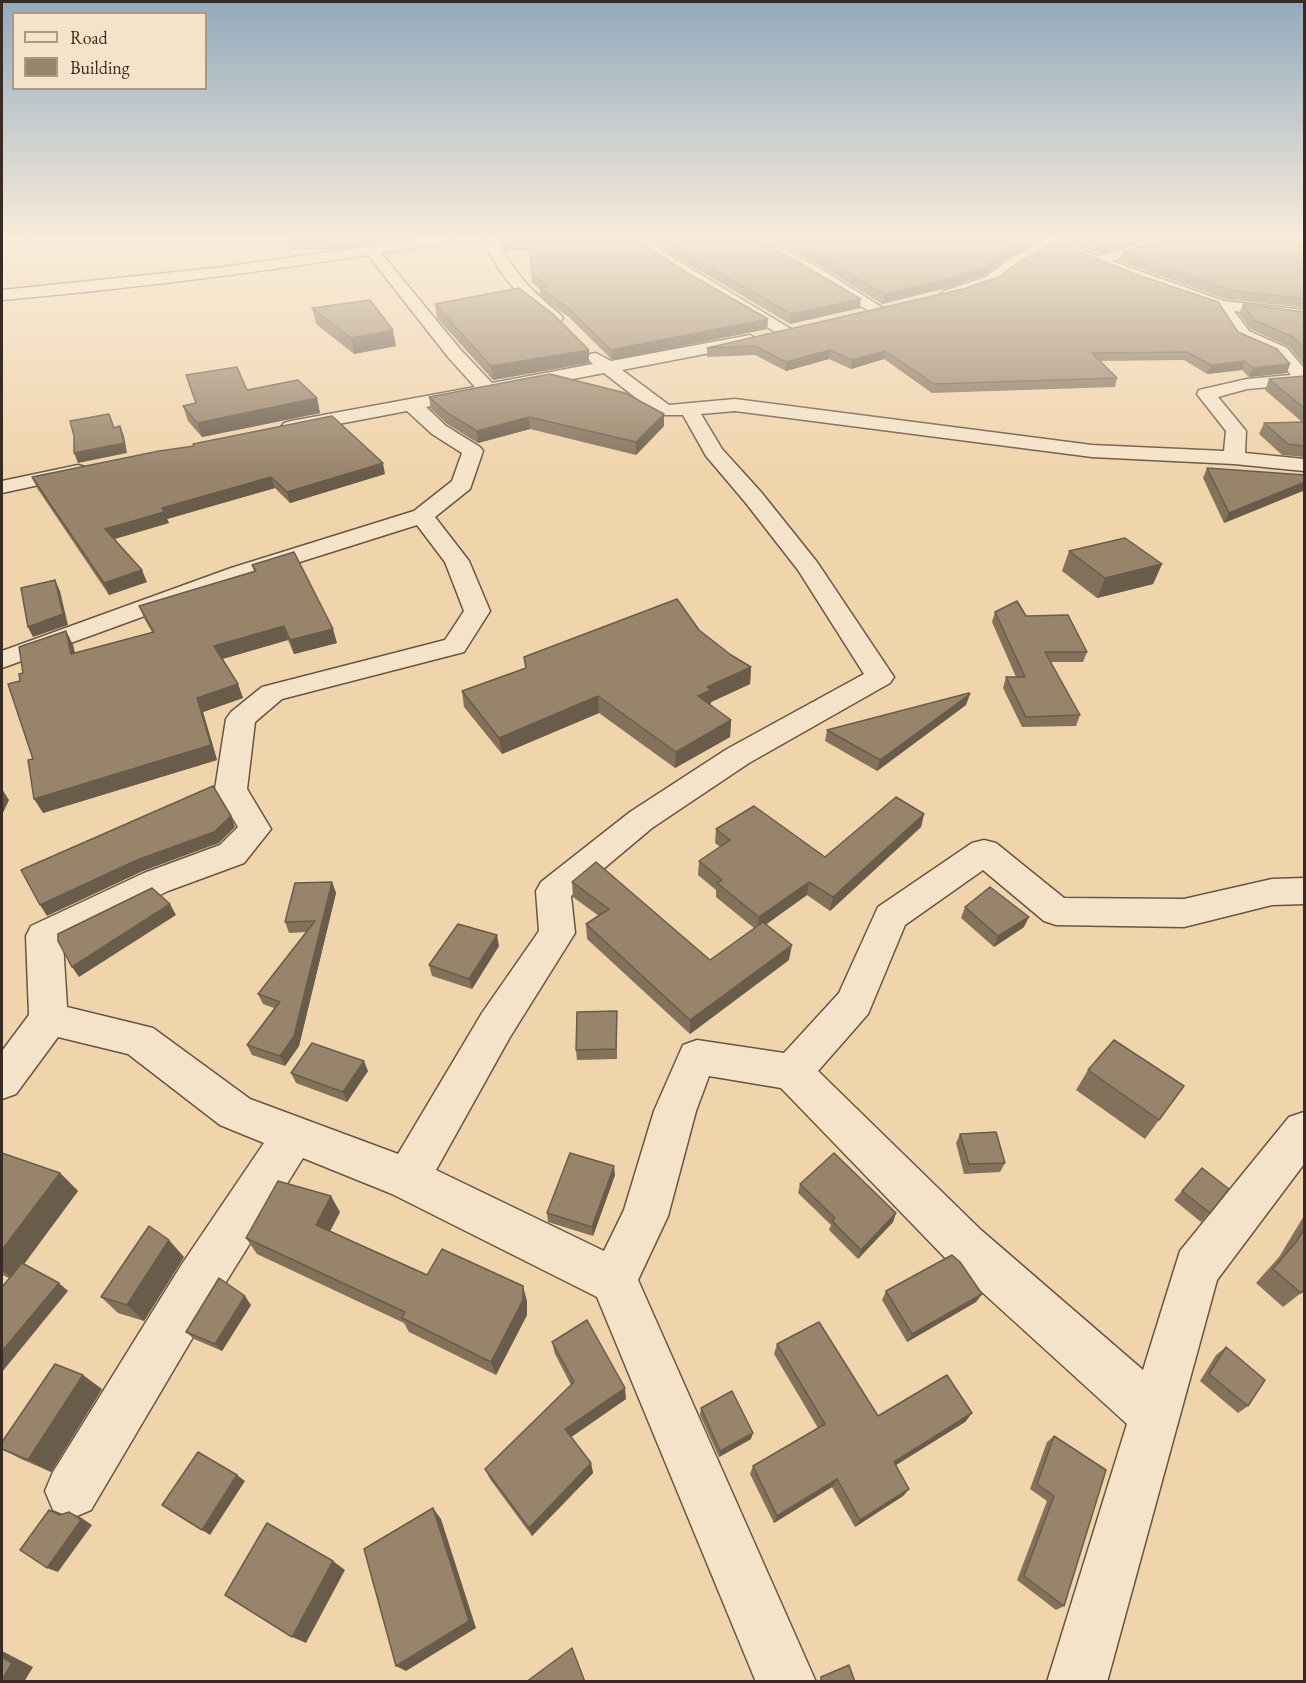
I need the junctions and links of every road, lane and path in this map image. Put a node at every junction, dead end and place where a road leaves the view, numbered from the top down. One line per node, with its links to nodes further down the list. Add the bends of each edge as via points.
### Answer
1 (425, 318): 11 (street)
2 (553, 318): 6 (street)
3 (763, 318): 7 (street)
4 (1231, 318): 10 (street, via 1243,335 1281,352)
5 (810, 326): 7 (street)
6 (568, 329)
7 (788, 332): 9 (street)
8 (583, 344): 9 (street)
9 (605, 366): 11 (street); 13 (street, via 665,411)
10 (1305, 379): 15 (street, via 1247,384 1206,394 1236,431)
11 (487, 389): 12 (street)
12 (410, 403): 14 (street); 19 (street, via 473,452 462,484)
13 (689, 409): 15 (street, via 735,405 1092,451); 27 (street, via 713,452 808,567 880,677 728,762 641,820 553,891 557,933 496,1025)
14 (270, 432)
15 (1234, 458): 16 (street)
16 (1305, 465)
17 (95, 468): 18 (street)
18 (2, 487)
19 (422, 516): 20 (street, via 240,573); 22 (street, via 457,561 477,611 455,646 272,693 241,719 231,789 255,829 232,854 156,882 44,936)
20 (2, 660)
21 (1305, 891): 23 (street, via 1272,892 1184,913 1056,911 984,852 891,916 855,1003)
22 (49, 1019): 24 (street); 26 (street, via 139,1040 235,1112)
23 (792, 1072): 28 (street, via 697,1057 675,1111 645,1216); 29 (street, via 965,1246)
24 (2, 1081)
25 (1305, 1131): 29 (street, via 1197,1268)
26 (294, 1135): 27 (street); 30 (street, via 199,1281)
27 (408, 1179): 28 (street)
28 (614, 1280): 31 (street)
29 (1155, 1415): 32 (street)
30 (72, 1491)
31 (786, 1682)
32 (1077, 1682)

